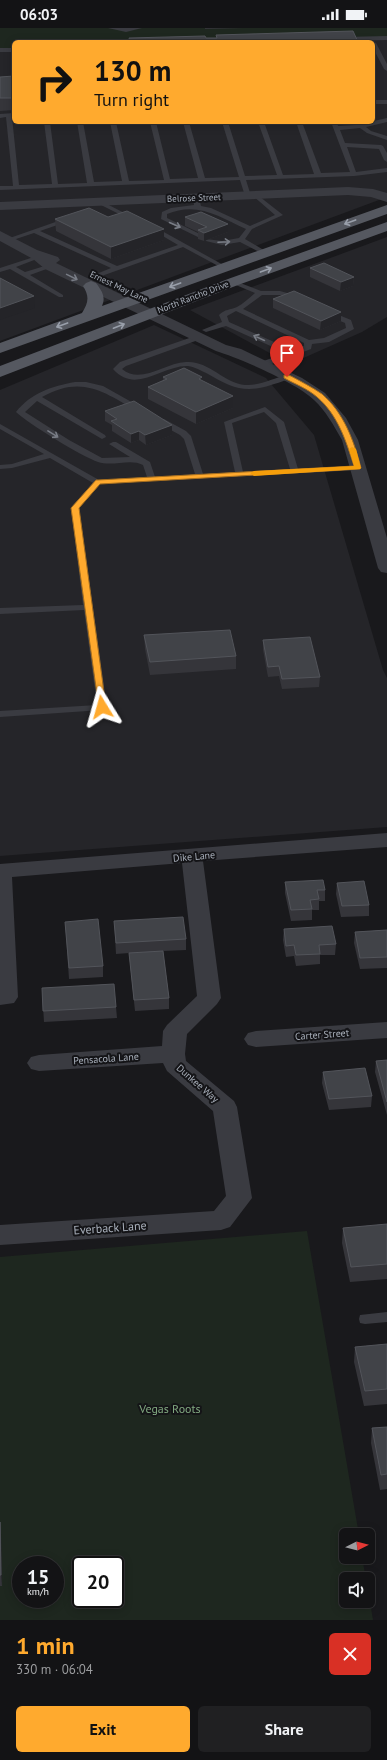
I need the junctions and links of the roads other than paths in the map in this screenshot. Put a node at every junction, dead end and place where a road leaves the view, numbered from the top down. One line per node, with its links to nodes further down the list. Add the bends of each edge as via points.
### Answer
1 (111, 28): 2 (lane)
2 (139, 28)
3 (387, 38): 6 (lane)
4 (339, 39): 5 (lane)
5 (356, 40)
6 (375, 40)
7 (375, 47): 10 (lane)
8 (0, 50): 9 (lane)
9 (12, 50)
10 (387, 69)
11 (375, 102): 12 (lane)
12 (387, 102)
13 (12, 115): 14 (lane)
14 (0, 116)
15 (387, 120): 16 (lane)
16 (375, 122)
17 (12, 124): 43 (lane)
18 (47, 124): 41 (lane)
19 (80, 124): 40 (lane)
20 (113, 124): 39 (lane)
21 (154, 124): 38 (lane)
22 (187, 124): 37 (lane)
23 (226, 124): 36 (lane)
24 (262, 124): 35 (lane)
25 (300, 124): 34 (lane)
26 (366, 124): 28 (lane)
27 (335, 125): 28 (lane); 30 (lane)
28 (361, 126): 29 (lane, via 369,132)
29 (387, 138)
30 (343, 145): 31 (lane, via 381,147); 33 (lane)
31 (387, 160)
32 (387, 170): 33 (lane)
33 (354, 174): 34 (lane)
34 (318, 176): 35 (lane)
35 (281, 177): 36 (lane)
36 (243, 179): 37 (lane); 44 (lane)
37 (202, 180): 38 (lane)
38 (168, 182): 39 (lane)
39 (126, 183): 40 (lane)
40 (90, 185): 41 (lane)
41 (55, 186): 43 (lane)
42 (0, 188): 43 (lane)
43 (16, 188)
44 (251, 195): 45 (street, Belrose Street, via 362,191); 46 (street, Belrose Street); 52 (lane, via 280,215)
45 (387, 198)
46 (197, 202): 48 (street, Belrose Street); 52 (lane); 54 (lane, one-way to 54, via 164,213 164,219 222,243)
47 (0, 206): 48 (street, Belrose Street)
48 (103, 207): 56 (lane, via 141,222)
49 (387, 209): 57 (main road, North Rancho Drive, one-way to 57)
50 (73, 218): 53 (lane)
51 (387, 226): 65 (main road, North Rancho Drive, one-way to 51)
52 (250, 228): 54 (lane)
53 (35, 231): 55 (lane); 61 (lane)
54 (241, 240): 57 (lane)
55 (4, 241): 58 (street, Ernest May Lane)
56 (183, 245): 60 (lane); 61 (lane)
57 (265, 253): 60 (main road, North Rancho Drive)
58 (44, 262): 59 (lane); 63 (lane); 64 (street, Ernest May Lane)
59 (10, 266): 62 (lane); 63 (lane)
60 (224, 267): 68 (main road, North Rancho Drive, one-way to 68)
61 (116, 268): 64 (lane)
62 (0, 270)
63 (24, 275): 67 (lane)
64 (94, 281): 68 (street, Ernest May Lane); 70 (street, Ernest May Lane); 74 (main road, via 96,300)
65 (234, 282): 66 (lane); 73 (main road, North Rancho Drive)
66 (260, 293): 69 (lane, via 292,295); 72 (lane)
67 (61, 296)
68 (141, 297): 70 (main road, North Rancho Drive); 73 (street, Ernest May Lane)
69 (306, 302)
70 (125, 303): 73 (street, Ernest May Lane); 74 (main road, North Rancho Drive)
71 (320, 308): 77 (lane, via 348,322 350,329 326,340)
72 (239, 309): 75 (lane, via 223,315); 77 (lane)
73 (156, 311): 76 (street, Ernest May Lane); 81 (main road, North Rancho Drive, one-way to 73)
74 (88, 316): 78 (main road, North Rancho Drive, one-way to 78)
75 (226, 323): 76 (lane); 79 (lane, one-way to 75)
76 (202, 334): 80 (street, Ernest May Lane, via 221,348 236,352); 82 (lane, via 123,364 117,369 121,374 132,378 142,378 172,367 196,365 234,386 247,388)
77 (308, 342): 79 (lane, via 308,347)
78 (0, 348)
79 (292, 353): 80 (lane)
80 (261, 365): 82 (street, Ernest May Lane)
81 (0, 372)
82 (287, 377): 90 (street, Ernest May Lane, via 319,396 330,408 350,440)
83 (36, 397): 85 (lane); 88 (lane, one-way to 88, via 20,412 66,442 100,460); 93 (lane, via 66,386 97,386 183,433 188,438)
84 (0, 426): 87 (lane)
85 (102, 437)
86 (113, 444): 88 (lane)
87 (51, 455): 89 (lane); 95 (lane)
88 (138, 459): 94 (lane, via 147,464)
89 (0, 467)
90 (358, 468): 91 (lane); 96 (street, Ernest May Lane)
91 (295, 471): 92 (lane); 92 (lane, via 280,422 265,409 228,422)
92 (239, 474): 93 (lane)
93 (200, 476): 94 (lane)
94 (152, 479): 95 (lane)
95 (98, 482): 97 (lane, via 75,508)
96 (387, 568)
97 (88, 607): 98 (lane); 99 (lane, via 102,707)
98 (0, 611)
99 (0, 714)
100 (387, 840): 101 (street, Dike Lane)
101 (192, 856): 102 (street, Dike Lane); 106 (street, Dunkee Way, via 208,998 175,1031)
102 (0, 871): 103 (street, via 6,997)
103 (0, 997)
104 (387, 1030): 105 (street, Carter Street)
105 (256, 1039)
106 (173, 1054): 107 (street, Pensacola Lane); 108 (street, Dunkee Way, via 175,1065 224,1106 239,1198)
107 (39, 1063)
108 (221, 1220): 109 (street, Everback Lane)
109 (0, 1235)
110 (387, 1317): 111 (lane)
111 (366, 1319)

